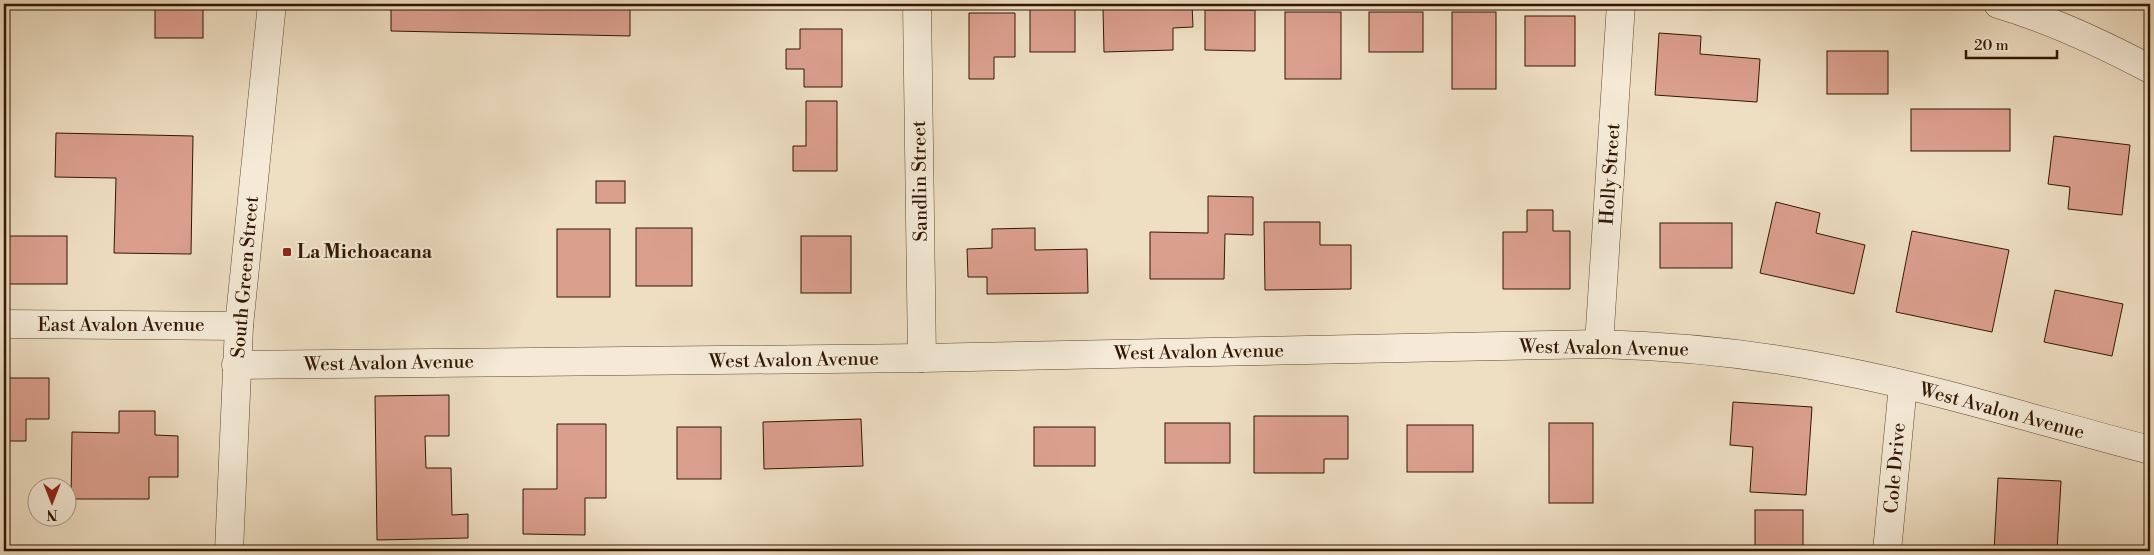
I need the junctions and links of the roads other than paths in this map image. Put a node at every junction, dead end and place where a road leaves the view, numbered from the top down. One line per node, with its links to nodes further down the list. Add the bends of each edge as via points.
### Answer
1 (272, 4): 7 (street, South Green Street)
2 (917, 4): 9 (street, Sandlin Street)
3 (1621, 4): 8 (street, Holly Street)
4 (1998, 4): 5 (street, via 2084,35)
5 (2150, 69)
6 (4, 324): 7 (street, East Avalon Avenue)
7 (239, 326): 10 (street, South Green Street)
8 (1599, 344): 9 (street, West Avalon Avenue); 11 (street, West Avalon Avenue, via 1743,354)
9 (922, 358): 10 (street, West Avalon Avenue)
10 (236, 365): 13 (street, South Green Street)
11 (1903, 384): 12 (street, West Avalon Avenue); 14 (street, Cole Drive)
12 (2150, 450)
13 (229, 551)
14 (1888, 551)

